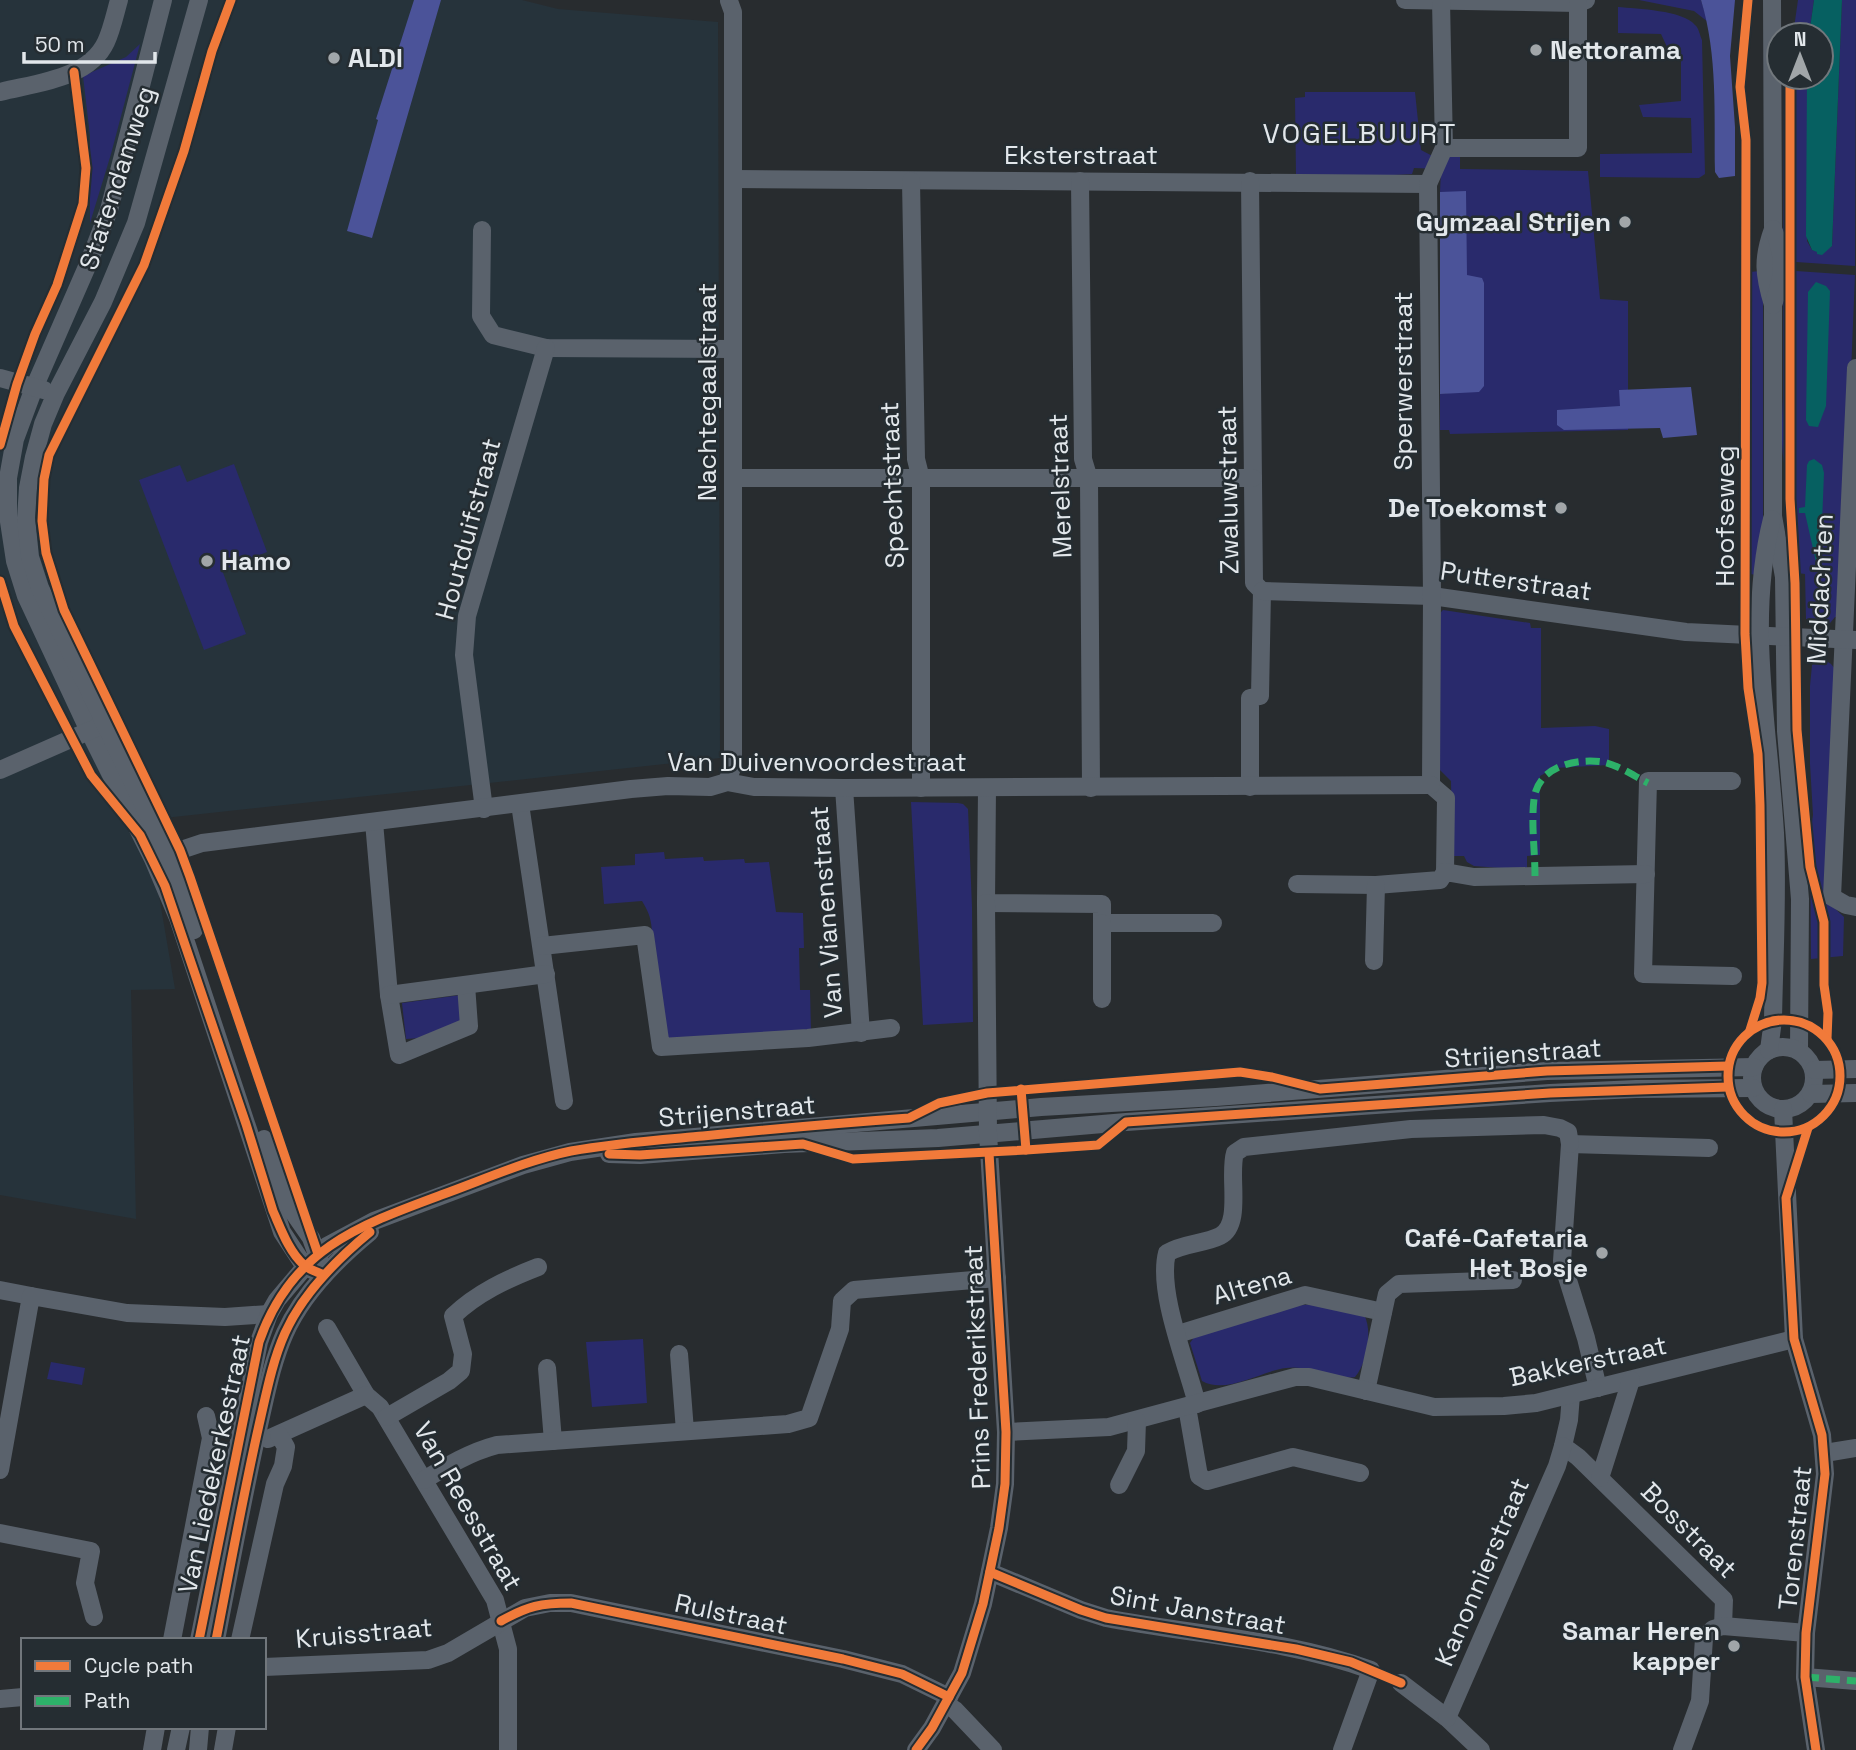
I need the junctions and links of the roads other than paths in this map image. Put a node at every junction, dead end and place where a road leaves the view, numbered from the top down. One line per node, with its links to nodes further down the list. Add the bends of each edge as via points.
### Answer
1 (119, 0): 13 (street, via 105,44 88,64)
2 (163, 0): 25 (street, Statendamweg, via 109,210)
3 (199, 0): 26 (street, Statendamweg, via 136,223 103,302)
4 (730, 0): 15 (street, Nachtegaalstraat)
5 (1405, 0): 8 (street)
6 (1772, 0): 10 (street, Hoofseweg)
7 (1782, 0): 11 (street, Hoofseweg)
8 (1441, 1): 9 (street); 14 (street, Sperwerstraat)
9 (1582, 1): 14 (street, via 1578,148)
10 (1773, 21)
11 (1774, 21)
12 (1773, 91): 31 (street, Hoofseweg, via 1773,229 1765,249 1765,280 1773,305)
13 (0, 92)
14 (1444, 148): 19 (street, Sperwerstraat)
15 (734, 179): 16 (street, Eksterstraat); 22 (street, Nachtegaalstraat)
16 (911, 181): 17 (street, Eksterstraat); 29 (street, Spechtstraat, via 916,459)
17 (1080, 181): 18 (street, Eksterstraat); 30 (street, Merelstraat, via 1083,459)
18 (1250, 181): 19 (street, Eksterstraat); 28 (street, Zwaluwstraat)
19 (1429, 184): 33 (street, Sperwerstraat)
20 (482, 230): 21 (street, via 481,316 493,335)
21 (546, 348): 22 (street); 48 (street, Houtduifstraat, via 467,616 464,656)
22 (733, 349): 27 (street, Nachtegaalstraat)
23 (1856, 368): 36 (street, Middachten)
24 (0, 378): 25 (street)
25 (34, 388): 26 (street); 37 (street, Statendamweg, via 11,455 8,515 15,561 26,596)
26 (56, 393): 37 (street, Statendamweg, via 32,467 27,539 40,588)
27 (733, 478): 29 (street); 40 (street, Nachtegaalstraat, via 733,765)
28 (1253, 478): 30 (street); 32 (street, Zwaluwstraat, via 1254,583)
29 (922, 479): 30 (street); 44 (street, Spechtstraat)
30 (1089, 479): 46 (street, Merelstraat)
31 (1773, 516): 34 (street, Hoofseweg, via 1763,554); 35 (street, Hoofseweg, via 1784,578)
32 (1262, 591): 33 (street, Putterstraat); 42 (street, Zwaluwstraat, via 1260,696 1250,698)
33 (1432, 596): 34 (street, Putterstraat, via 1686,632); 41 (street, Sperwerstraat)
34 (1762, 636): 35 (street); 68 (street, Hoofseweg, via 1762,697 1775,836)
35 (1783, 637): 36 (street); 69 (street, Hoofseweg, via 1800,900)
36 (1850, 640): 56 (street, Middachten, via 1832,897)
37 (97, 728): 38 (street); 50 (street, Statendamweg)
38 (0, 769)
39 (1732, 781): 52 (street, via 1648,781)
40 (727, 782): 43 (street, Van Duivenvoordestraat, via 754,787); 47 (street, Van Duivenvoordestraat)
41 (1431, 785): 42 (street, Van Duivenvoordestraat); 51 (street, via 1446,798)
42 (1250, 787): 46 (street, Van Duivenvoordestraat)
43 (844, 788): 44 (street, Van Duivenvoordestraat); 67 (street, Van Vianenstraat)
44 (922, 788): 45 (street, Van Duivenvoordestraat)
45 (987, 788): 46 (street, Van Duivenvoordestraat); 55 (street)
46 (1091, 788)
47 (520, 804): 48 (street, Van Duivenvoordestraat); 59 (street)
48 (484, 809): 49 (street, Van Duivenvoordestraat)
49 (374, 822): 50 (street, Van Duivenvoordestraat, via 202,843); 64 (street)
50 (160, 857): 84 (street, Statendamweg, via 273,1211 282,1232)
51 (1445, 872): 52 (street, via 1474,877); 54 (street, via 1440,880)
52 (1646, 874): 62 (street, via 1643,974)
53 (1297, 884): 54 (street)
54 (1376, 885): 60 (street)
55 (986, 903): 57 (street, via 1102,904); 78 (street)
56 (1856, 907)
57 (1102, 923): 58 (street); 65 (street)
58 (1213, 923)
59 (542, 946): 61 (street); 67 (street, via 645,935 661,1047)
60 (1374, 961)
61 (545, 974): 63 (street); 76 (street)
62 (1733, 976)
63 (466, 985): 64 (street); 64 (street, via 469,1026 399,1055)
64 (389, 995)
65 (1102, 999)
66 (891, 1028): 67 (street)
67 (861, 1033)
68 (1769, 1050): 69 (street); 70 (street)
69 (1799, 1051): 72 (street)
70 (1754, 1067): 73 (street); 78 (street, Strijenstraat, via 1547,1071)
71 (1856, 1069): 72 (street)
72 (1814, 1070): 75 (street)
73 (1753, 1088): 77 (street, via 1764,1103); 79 (street, Strijenstraat, via 1550,1093)
74 (1856, 1093): 75 (street)
75 (1811, 1094): 77 (street, via 1799,1105)
76 (564, 1101)
77 (1783, 1109): 95 (street, Torenstraat)
78 (988, 1112): 79 (street, Prins Frederikstraat); 82 (street, Strijenstraat, via 677,1138)
79 (988, 1133): 82 (street, Strijenstraat, via 640,1156); 87 (street, Prins Frederikstraat)
80 (1570, 1144): 81 (street); 94 (street, via 1567,1132 1544,1125 1411,1129 1244,1147 1231,1163 1230,1229 1167,1253 1166,1284); 99 (street, via 1562,1261)
81 (1709, 1149)
82 (570, 1152): 83 (street, Strijenstraat)
83 (391, 1214): 84 (street, Strijenstraat, via 327,1246); 86 (street, Strijenstraat)
84 (311, 1260): 86 (street); 92 (street, Van Liedekerkestraat)
85 (538, 1267): 105 (street, Van Reesstraat, via 507,1279 459,1310 453,1316 463,1354 461,1371)
86 (324, 1275): 111 (street, Van Liedekerkestraat, via 285,1333)
87 (997, 1278): 107 (street, via 854,1290 842,1301 840,1329 810,1418 788,1424); 108 (street, Prins Frederikstraat)
88 (1513, 1280): 91 (street, via 1399,1284 1387,1294)
89 (0, 1290): 90 (street)
90 (32, 1296): 92 (street, via 127,1313); 115 (street)
91 (1383, 1312): 94 (street, Altena, via 1305,1295); 100 (street)
92 (269, 1314): 127 (street, Van Liedekerkestraat, via 259,1342)
93 (327, 1328): 101 (street, Van Reesstraat)
94 (1178, 1334): 103 (street)
95 (1794, 1339): 98 (street, Bakkerstraat); 114 (street, Torenstraat)
96 (679, 1354): 107 (street)
97 (547, 1368): 110 (street)
98 (1631, 1380): 99 (street, Bakkerstraat); 117 (street)
99 (1598, 1388): 102 (street, Bakkerstraat)
100 (1367, 1391): 102 (street, Bakkerstraat, via 1445,1408 1536,1403); 103 (street, Bakkerstraat, via 1295,1377)
101 (366, 1395): 105 (street, Van Reesstraat); 109 (street)
102 (1571, 1395): 112 (street)
103 (1192, 1405): 106 (street, Bakkerstraat); 116 (street, via 1199,1476 1208,1481 1293,1457)
104 (206, 1416): 126 (street, via 211,1438)
105 (387, 1417): 118 (street, Van Reesstraat)
106 (1136, 1421): 108 (street, Bakkerstraat); 119 (street, via 1136,1451)
107 (685, 1431): 110 (street)
108 (1006, 1433): 121 (street, Prins Frederikstraat, via 1005,1485)
109 (279, 1435): 111 (street); 129 (street, via 286,1447 283,1465)
110 (553, 1441): 118 (street, via 481,1449)
111 (255, 1444): 128 (street, Van Liedekerkestraat)
112 (1563, 1446): 117 (street, Bosstraat); 137 (street, Kanonnierstraat)
113 (1856, 1448): 114 (street)
114 (1825, 1453): 125 (street, Torenstraat)
115 (0, 1470)
116 (1360, 1472)
117 (1600, 1478): 124 (street, Bosstraat, via 1724,1600)
118 (424, 1480): 123 (street, Van Reesstraat, via 495,1600)
119 (1119, 1485)
120 (0, 1534): 122 (street, via 91,1551 85,1583)
121 (990, 1572): 136 (street, Prins Frederikstraat, via 962,1673); 149 (street, Sint Janstraat, via 1106,1618 1296,1649 1371,1670)
122 (94, 1617)
123 (501, 1621): 130 (street, Kruisstraat, via 428,1660); 136 (street, Rulstraat, via 525,1608 571,1602 902,1674); 146 (street, via 508,1649)
124 (1723, 1626): 125 (street); 151 (street, via 1703,1638 1700,1701)
125 (1806, 1633): 131 (street, Torenstraat)
126 (172, 1638)
127 (200, 1638)
128 (216, 1638)
129 (240, 1638)
130 (266, 1667)
131 (1805, 1677): 132 (street); 152 (street, Torenstraat)
132 (1856, 1681)
133 (1401, 1683): 137 (street)
134 (21, 1697): 135 (street)
135 (0, 1699)
136 (948, 1701): 147 (street, Prins Frederikstraat); 148 (street, Rulstraat)
137 (1447, 1718): 150 (street)
138 (156, 1729): 142 (street)
139 (181, 1729): 143 (street)
140 (200, 1729): 144 (street)
141 (228, 1729): 145 (street)
142 (152, 1750)
143 (176, 1750)
144 (198, 1750)
145 (223, 1750)
146 (509, 1750)
147 (916, 1750)
148 (993, 1750)
149 (1342, 1750)
150 (1481, 1750)
151 (1682, 1750)
152 (1816, 1750)

